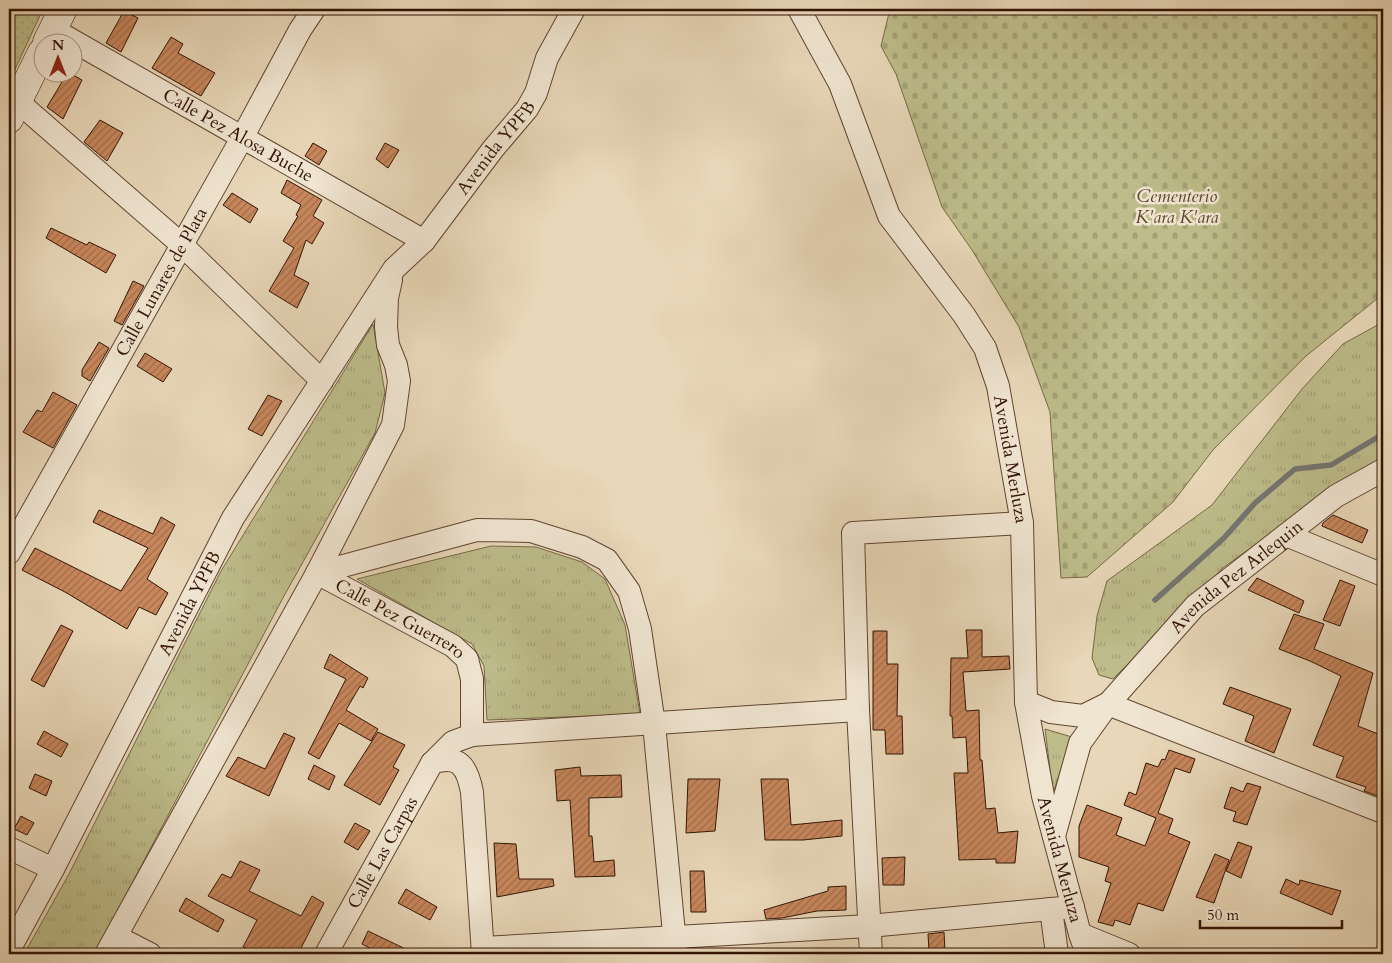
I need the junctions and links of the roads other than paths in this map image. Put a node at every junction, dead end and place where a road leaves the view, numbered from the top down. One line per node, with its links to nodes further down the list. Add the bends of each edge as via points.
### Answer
1 (314, 9): 7 (street, Calle Lunares de Plata)
2 (574, 9): 8 (street, Avenida YPFB, via 547,58 536,93 527,109)
3 (798, 9): 13 (street, Avenida Merluza, via 840,84 889,216 964,315 984,348 998,386)
4 (82, 50): 7 (street, Calle Pez Alosa Buche)
5 (32, 69): 6 (street)
6 (12, 105): 9 (street)
7 (242, 138): 8 (street, Calle Pez Alosa Buche); 9 (street, Calle Lunares de Plata)
8 (424, 241): 10 (street, Avenida YPFB)
9 (181, 244): 11 (street); 15 (street, Calle Lunares de Plata)
10 (394, 269): 11 (street, Avenida YPFB); 16 (street, via 386,313 388,345 398,380 393,425)
11 (322, 380): 27 (street, Avenida YPFB, via 233,518)
12 (1383, 470): 14 (street, Avenida Pez Arlequin, via 1336,496)
13 (1022, 523): 18 (street, Avenida Merluza); 20 (street, via 853,533)
14 (1286, 536): 17 (street); 19 (street, Avenida Pez Arlequin, via 1195,606)
15 (9, 553)
16 (317, 572): 21 (street, via 477,530 531,531 582,547 607,560 629,591 640,629); 22 (street, Calle Pez Guerrero, via 453,646 467,659 472,679); 32 (street)
17 (1383, 575)
18 (1026, 702): 19 (street, Avenida Pez Arlequin, via 1051,712 1083,716); 25 (street, Avenida Merluza, via 1043,796)
19 (1108, 704): 24 (street); 25 (street, Avenida Pez Arlequin, via 1080,744)
20 (858, 710): 21 (street); 30 (street)
21 (654, 724): 22 (street); 33 (street)
22 (472, 735): 23 (street, Calle Las Carpas, via 453,742)
23 (439, 761): 35 (street, via 458,761 469,777); 37 (street, Calle Las Carpas)
24 (1383, 812)
25 (1054, 836): 28 (street, Avenida Merluza)
26 (9, 848): 27 (street)
27 (53, 869): 34 (street, Avenida YPFB)
28 (1073, 907): 29 (street); 31 (street, Avenida Merluza)
29 (1050, 909): 30 (street); 39 (street, Avenida Merluza)
30 (869, 926): 33 (street); 38 (street)
31 (1083, 944): 40 (street)
32 (112, 946): 36 (street)
33 (675, 946): 35 (street)
34 (9, 950)
35 (483, 951)
36 (150, 954)
37 (326, 954)
38 (870, 954)
39 (1057, 954)
40 (1129, 954)

